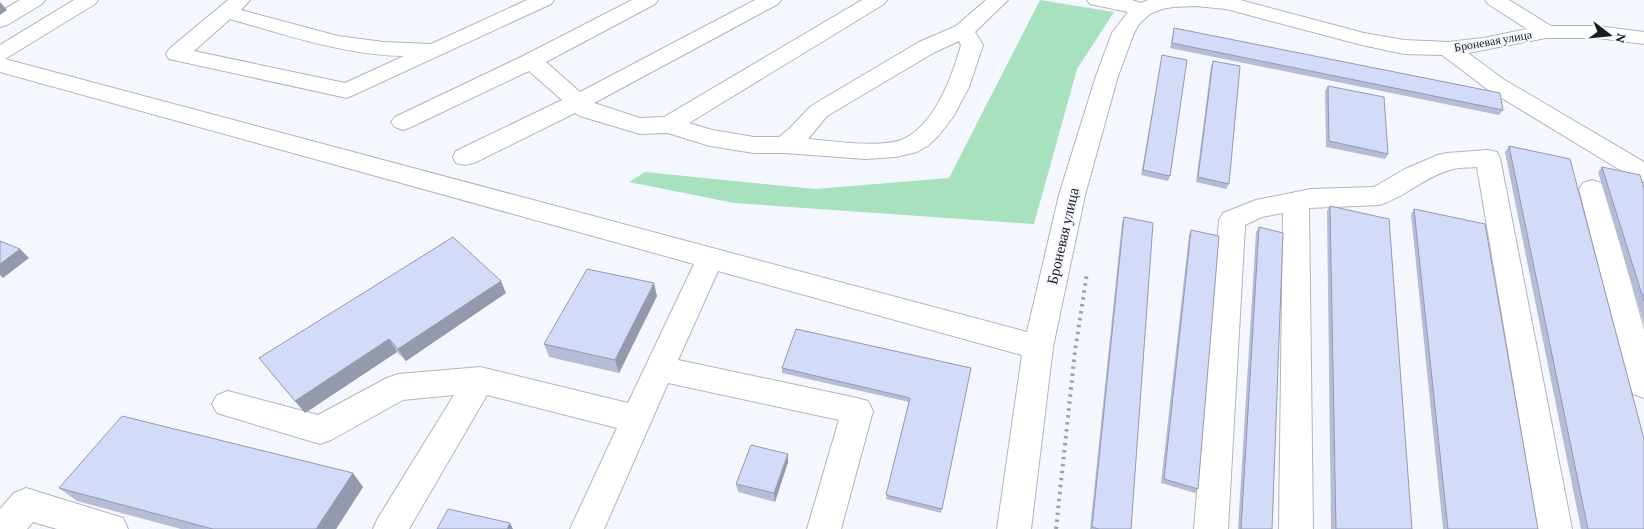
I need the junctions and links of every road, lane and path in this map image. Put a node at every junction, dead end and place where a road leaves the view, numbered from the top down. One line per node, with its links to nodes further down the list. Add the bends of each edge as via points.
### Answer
1 (35, 0): 17 (street)
2 (88, 0): 23 (street)
3 (543, 0): 22 (street)
4 (648, 0): 24 (street)
5 (771, 0): 26 (street)
6 (837, 0): 13 (street)
7 (998, 0): 18 (street)
8 (1097, 0): 15 (street)
9 (1173, 0): 10 (street, Броневая улица); 15 (street, Броневая улица)
10 (1196, 0): 16 (street, Броневая улица, via 1227,3)
11 (1298, 0): 16 (street)
12 (1495, 0): 19 (street)
13 (870, 4): 28 (street)
14 (233, 6): 22 (street, via 337,42 383,49); 22 (street, via 177,54 347,91)
15 (1143, 10): 36 (street, Броневая улица, via 1130,20 1107,76 1072,195)
16 (1288, 19): 21 (street, Броневая улица, via 1404,47)
17 (0, 21)
18 (964, 31): 29 (street, via 927,47 819,111); 29 (street, via 972,45 954,96 930,130 909,146 879,150)
19 (1546, 32): 20 (street, Броневая улица, via 1598,32); 21 (street, Броневая улица)
20 (1644, 38)
21 (1448, 49): 31 (street, via 1495,84)
22 (435, 50)
23 (0, 54)
24 (531, 61): 26 (street); 27 (street)
25 (0, 66): 34 (street)
26 (578, 102): 28 (street, via 588,111 640,126); 30 (street)
27 (403, 122)
28 (669, 125): 29 (street, via 719,139 754,145)
29 (785, 145)
30 (465, 157)
31 (1644, 173)
32 (1592, 189): 39 (street)
33 (1296, 201): 49 (street, via 1256,209 1232,220); 50 (street); 51 (street, via 1379,196 1414,175 1447,161 1488,158)
34 (711, 258): 36 (street); 37 (street)
35 (1088, 268): 48 (path, via 1075,351)
36 (1038, 347): 47 (street, Броневая улица)
37 (659, 369): 41 (street); 46 (street, via 857,411)
38 (480, 380): 40 (street, via 398,387 320,430); 41 (street); 44 (street)
39 (1644, 385)
40 (228, 404)
41 (636, 419): 45 (street)
42 (5, 529): 43 (street, via 26,504)
43 (112, 529)
44 (390, 529)
45 (587, 529)
46 (824, 529)
47 (1014, 529)
48 (1056, 529)
49 (1211, 529)
50 (1296, 529)
51 (1554, 529)

